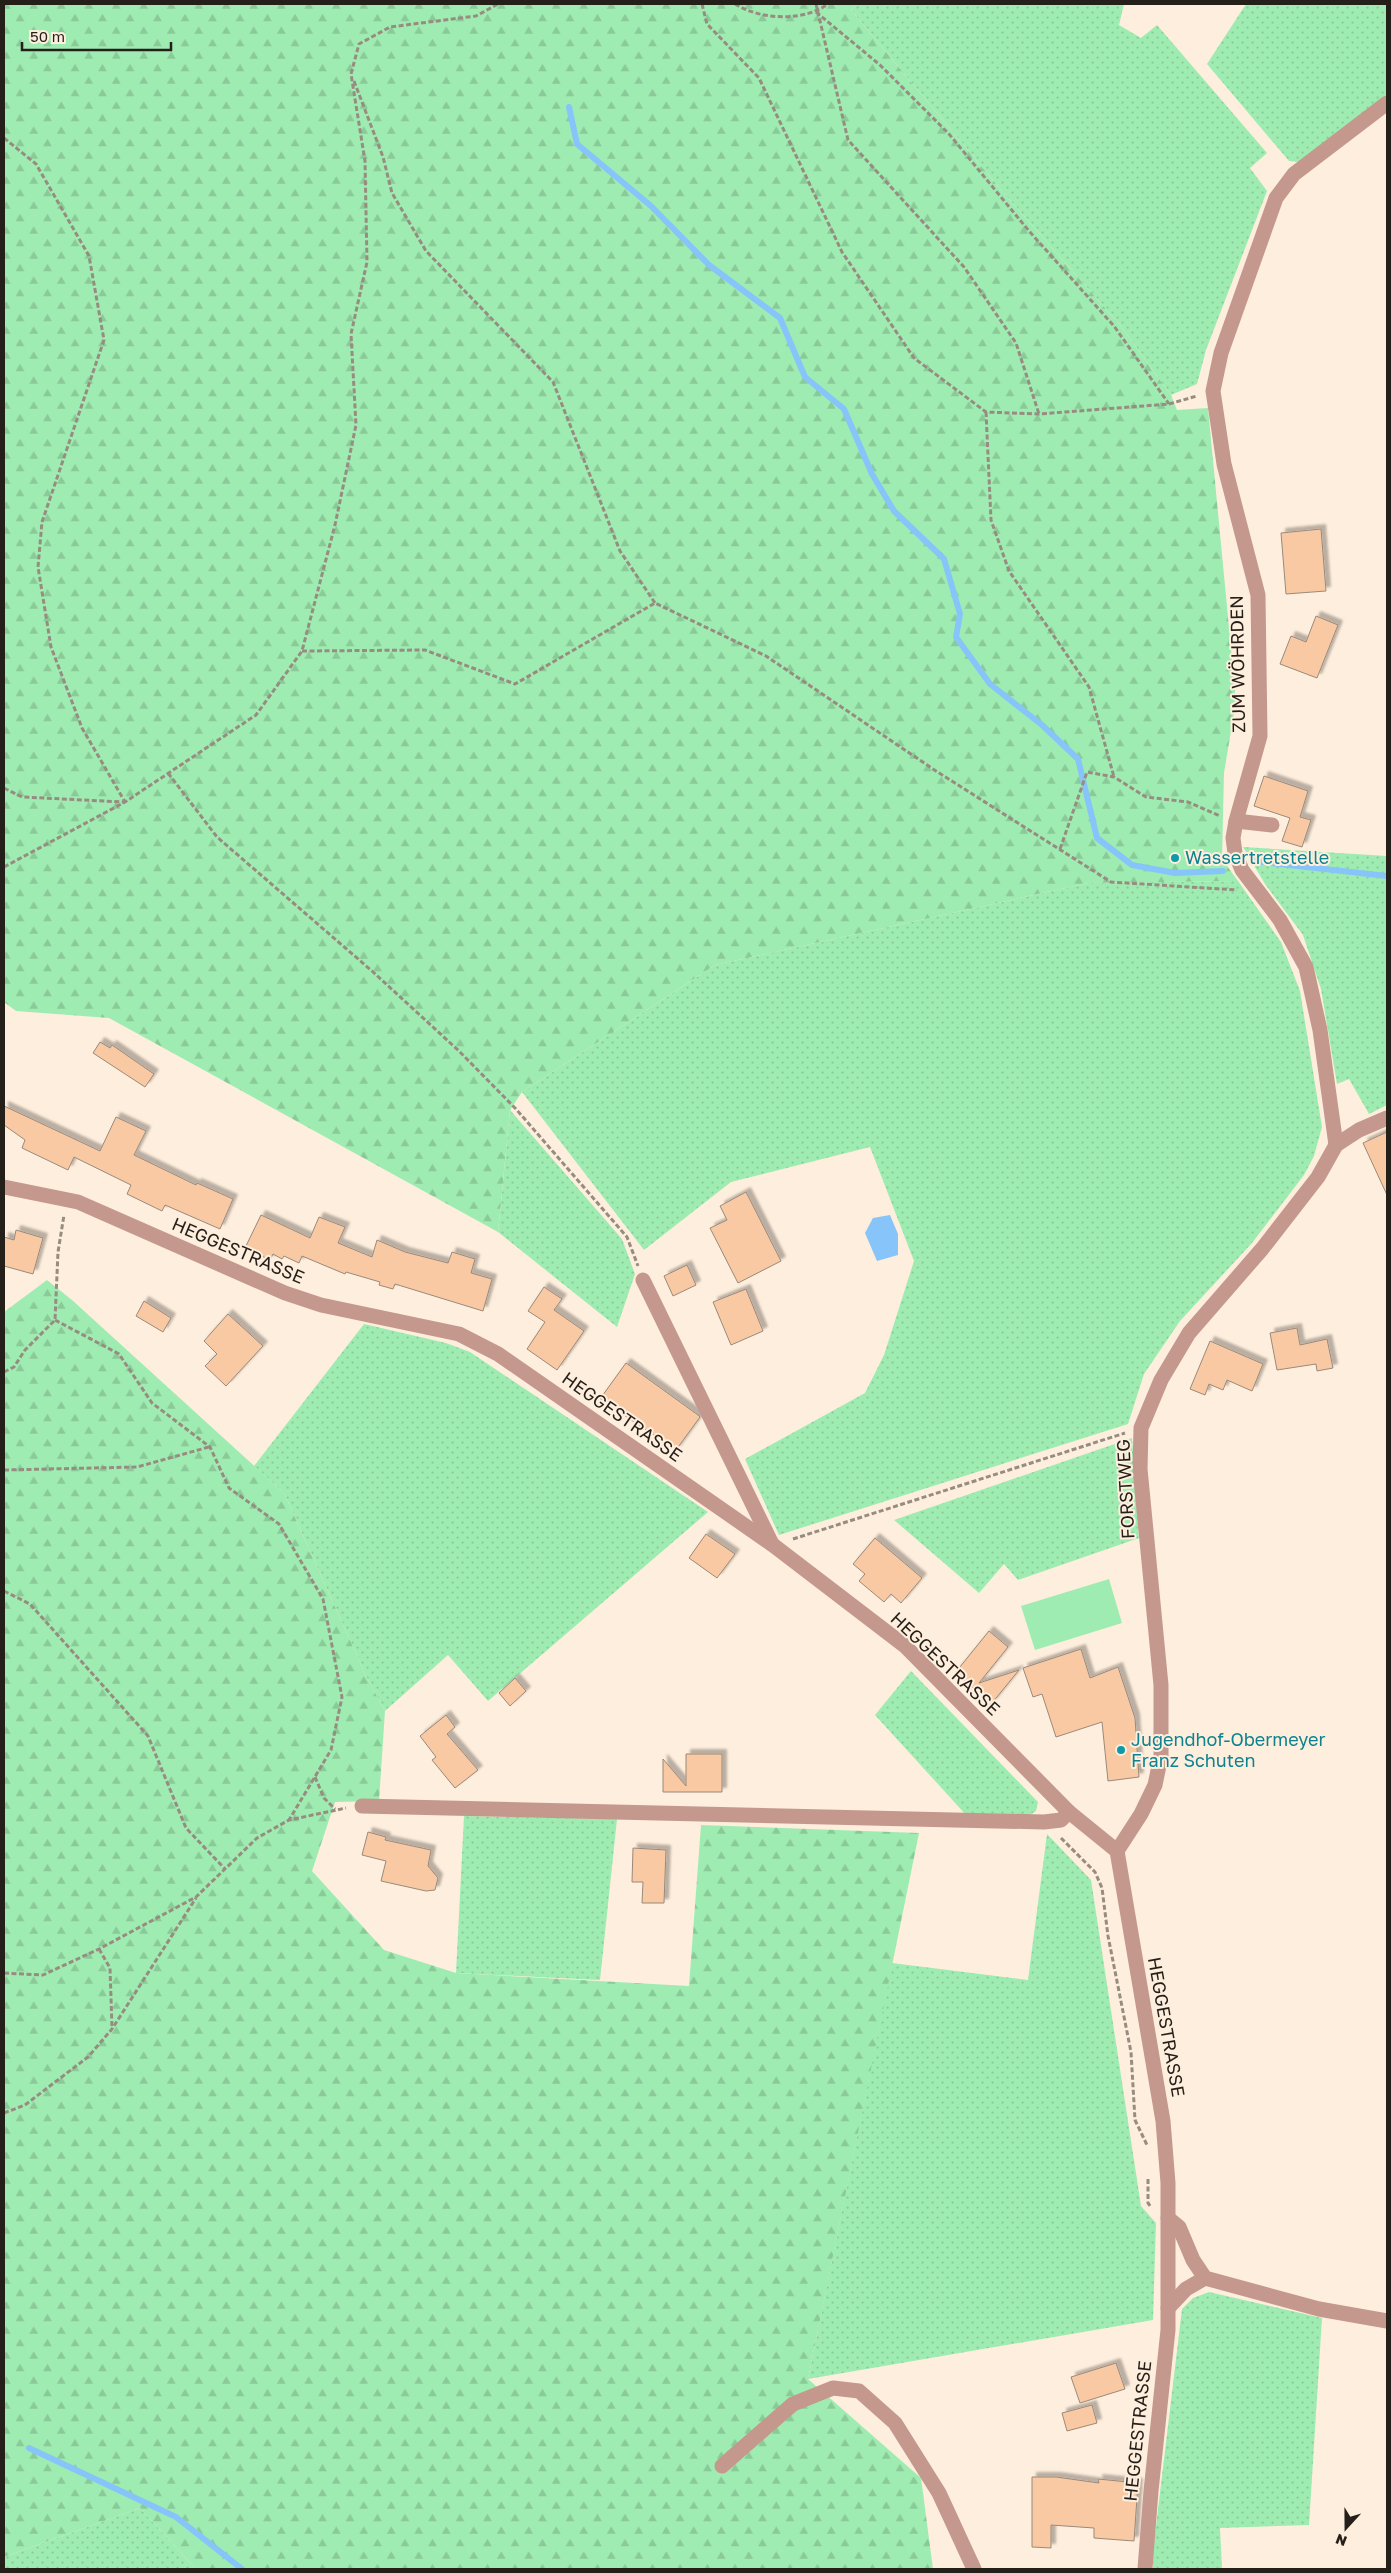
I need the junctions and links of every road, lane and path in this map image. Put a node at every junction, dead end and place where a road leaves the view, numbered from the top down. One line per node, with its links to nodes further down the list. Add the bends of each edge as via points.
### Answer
1 (498, 4): 7 (path, via 476,16 390,27 359,44)
2 (702, 4): 12 (path, via 707,24 759,78 842,252 914,358)
3 (735, 4): 6 (path, via 783,18)
4 (816, 4): 6 (path)
5 (828, 4): 6 (path)
6 (816, 12): 11 (path, via 880,65 949,134 1029,231 1114,326); 13 (path, via 848,140 964,267 1016,343)
7 (351, 74): 14 (path, via 383,157 392,193 426,251 553,382 620,552); 15 (path, via 365,161 366,262 351,334 356,425 335,525)
8 (1387, 103): 10 (street, ZUM WÖHRDEN, via 1294,174 1276,198 1221,353)
9 (4, 138): 19 (path, via 36,164 89,256 104,340 42,522 38,567 51,647 82,728)
10 (1213, 391): 11 (path); 20 (street, ZUM WÖHRDEN, via 1224,464 1258,595 1260,736)
11 (1169, 404): 13 (path)
12 (986, 412): 13 (path); 17 (path, via 991,520 1009,570 1089,687)
13 (1039, 414)
14 (655, 603): 15 (path, via 515,684 425,650); 22 (path, via 766,656 936,771)
15 (302, 651): 16 (path, via 256,715)
16 (168, 773): 19 (path); 29 (path, via 217,837 372,971 516,1109 627,1237)
17 (1114, 776): 20 (path, via 1146,797 1188,802); 22 (path, via 1087,772)
18 (4, 788): 19 (path, via 22,797)
19 (125, 802): 23 (path)
20 (1236, 821): 21 (street); 24 (street, ZUM WÖHRDEN, via 1235,853 1242,870)
21 (1272, 825)
22 (1060, 849): 24 (path, via 1111,882)
23 (4, 867)
24 (1257, 890): 26 (street, ZUM WÖHRDEN, via 1293,941 1306,967 1320,1030)
25 (1387, 1118): 26 (street, FORSTWEG)
26 (1336, 1145): 32 (street, FORSTWEG, via 1318,1177 1262,1250 1189,1333 1161,1380)
27 (4, 1187): 28 (street, HEGGESTRASSE)
28 (66, 1200): 30 (path, via 58,1252); 35 (street, HEGGESTRASSE, via 78,1202 321,1306 459,1334 498,1354)
29 (643, 1280): 35 (street)
30 (55, 1320): 31 (path, via 25,1350 14,1367); 33 (path, via 119,1354 152,1403)
31 (4, 1372)
32 (1141, 1428): 35 (path); 43 (street, FORSTWEG, via 1140,1469 1161,1684 1161,1756 1141,1814)
33 (210, 1447): 34 (path, via 138,1466); 37 (path, via 229,1488 279,1524 323,1599 342,1698 331,1750)
34 (4, 1470)
35 (773, 1545): 40 (street, HEGGESTRASSE, via 905,1646)
36 (4, 1591): 44 (path, via 30,1604 148,1736 186,1828)
37 (315, 1776): 39 (path, via 324,1798); 41 (path)
38 (362, 1806): 39 (path); 42 (street)
39 (336, 1809): 41 (path)
40 (1069, 1812): 42 (street, via 1061,1820); 43 (street, HEGGESTRASSE)
41 (289, 1820): 44 (path, via 257,1838)
42 (1044, 1822): 50 (path, via 1095,1872 1102,1888 1131,2052 1135,2120)
43 (1117, 1851): 52 (street, HEGGESTRASSE, via 1163,2121)
44 (225, 1869): 45 (path)
45 (196, 1897): 46 (path); 48 (path)
46 (100, 1949): 47 (path, via 43,1975); 48 (path, via 110,1968)
47 (4, 1973)
48 (112, 2030): 49 (path, via 88,2057 25,2105)
49 (4, 2113)
50 (1149, 2150)
51 (1148, 2176): 52 (path, via 1148,2203 1160,2217)
52 (1168, 2218): 53 (street, via 1179,2227 1193,2260); 54 (street, HEGGESTRASSE)
53 (1205, 2278): 54 (street, via 1186,2289); 55 (street, via 1319,2309)
54 (1168, 2308): 58 (street, HEGGESTRASSE)
55 (1387, 2321)
56 (722, 2466): 57 (street, via 793,2404 833,2388 859,2391 895,2422 939,2493)
57 (974, 2569)
58 (1145, 2569)

